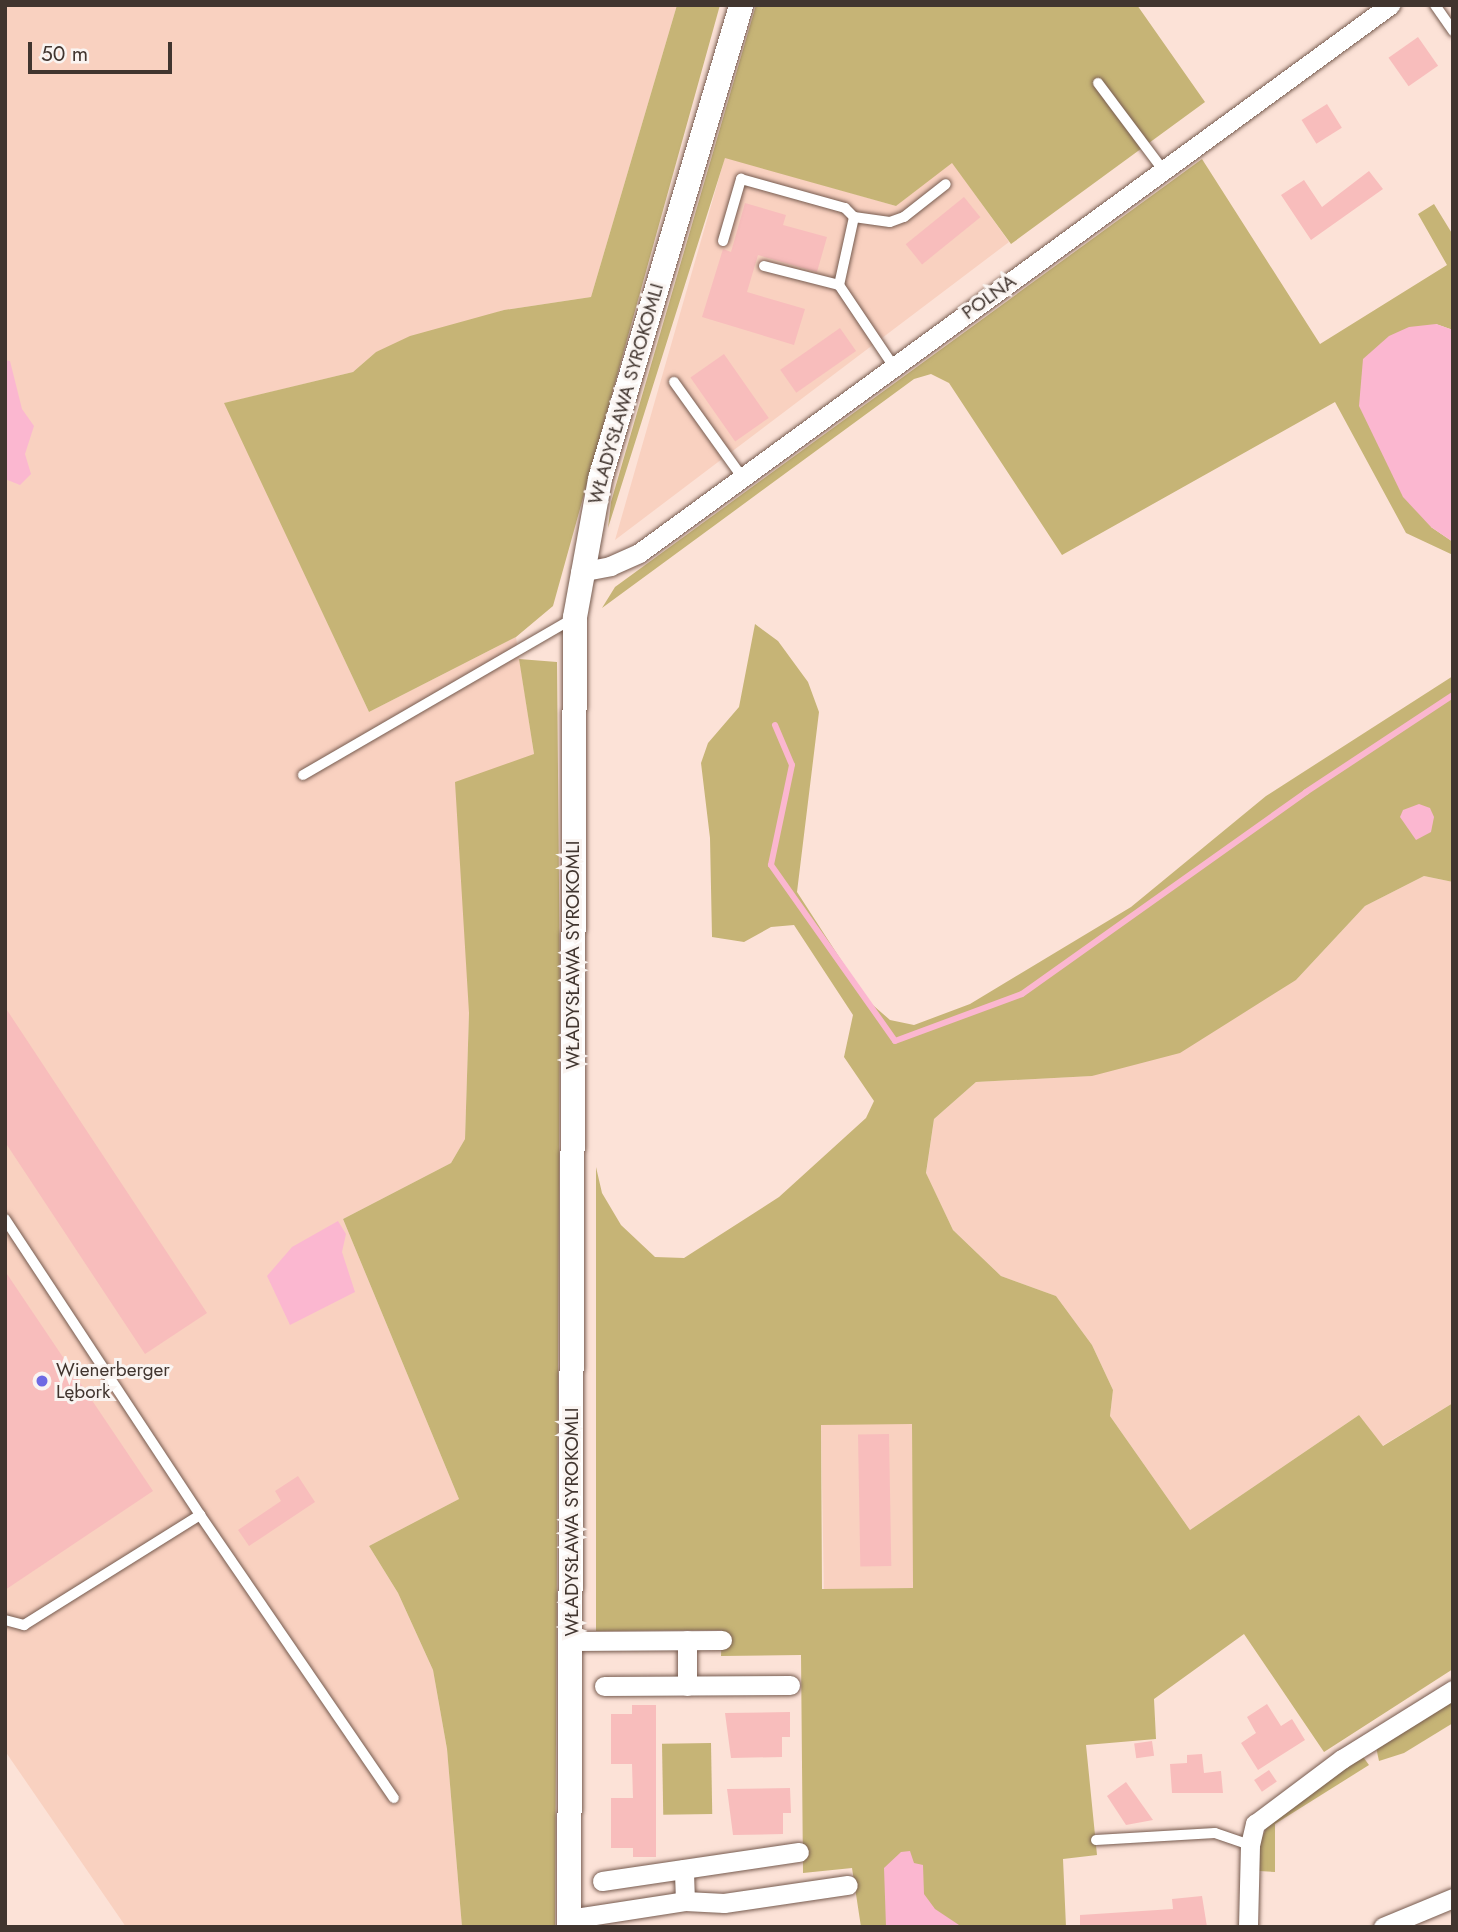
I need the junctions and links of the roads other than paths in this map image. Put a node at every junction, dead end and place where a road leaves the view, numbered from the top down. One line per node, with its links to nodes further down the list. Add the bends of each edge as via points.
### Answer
1 (741, 5): 15 (street, WŁADYSŁAWA SYROKOMLI, via 600,480)
2 (1390, 5): 6 (street, POLNA)
3 (1435, 5): 4 (lane)
4 (1453, 31)
5 (1098, 83): 6 (lane)
6 (1163, 170): 12 (street, POLNA)
7 (946, 184): 8 (lane, via 904,217 890,222)
8 (854, 217): 9 (lane, via 845,208 741,179); 11 (lane)
9 (723, 241)
10 (764, 266): 11 (lane)
11 (839, 285): 12 (lane)
12 (894, 366): 14 (street, POLNA)
13 (674, 382): 14 (lane)
14 (742, 477): 15 (street, POLNA, via 639,553)
15 (580, 572): 16 (street, WŁADYSŁAWA SYROKOMLI)
16 (575, 617): 17 (lane); 23 (street, WŁADYSŁAWA SYROKOMLI)
17 (303, 775)
18 (5, 1219): 19 (lane)
19 (200, 1514): 20 (lane, via 24,1625); 28 (lane)
20 (5, 1620)
21 (687, 1640): 22 (street); 23 (street); 26 (street)
22 (722, 1640)
23 (572, 1641): 37 (street, WŁADYSŁAWA SYROKOMLI)
24 (790, 1685): 26 (street)
25 (604, 1686): 26 (street)
26 (687, 1686)
27 (1453, 1690): 30 (street, via 1342,1759 1255,1824)
28 (394, 1798)
29 (1096, 1840): 30 (lane, via 1215,1833)
30 (1250, 1845): 38 (street)
31 (799, 1852): 32 (street)
32 (684, 1869): 33 (street); 36 (street)
33 (602, 1881)
34 (848, 1885): 36 (street, via 724,1903)
35 (1453, 1898): 39 (street)
36 (685, 1901): 37 (street)
37 (569, 1923)
38 (1248, 1927)
39 (1383, 1927)

